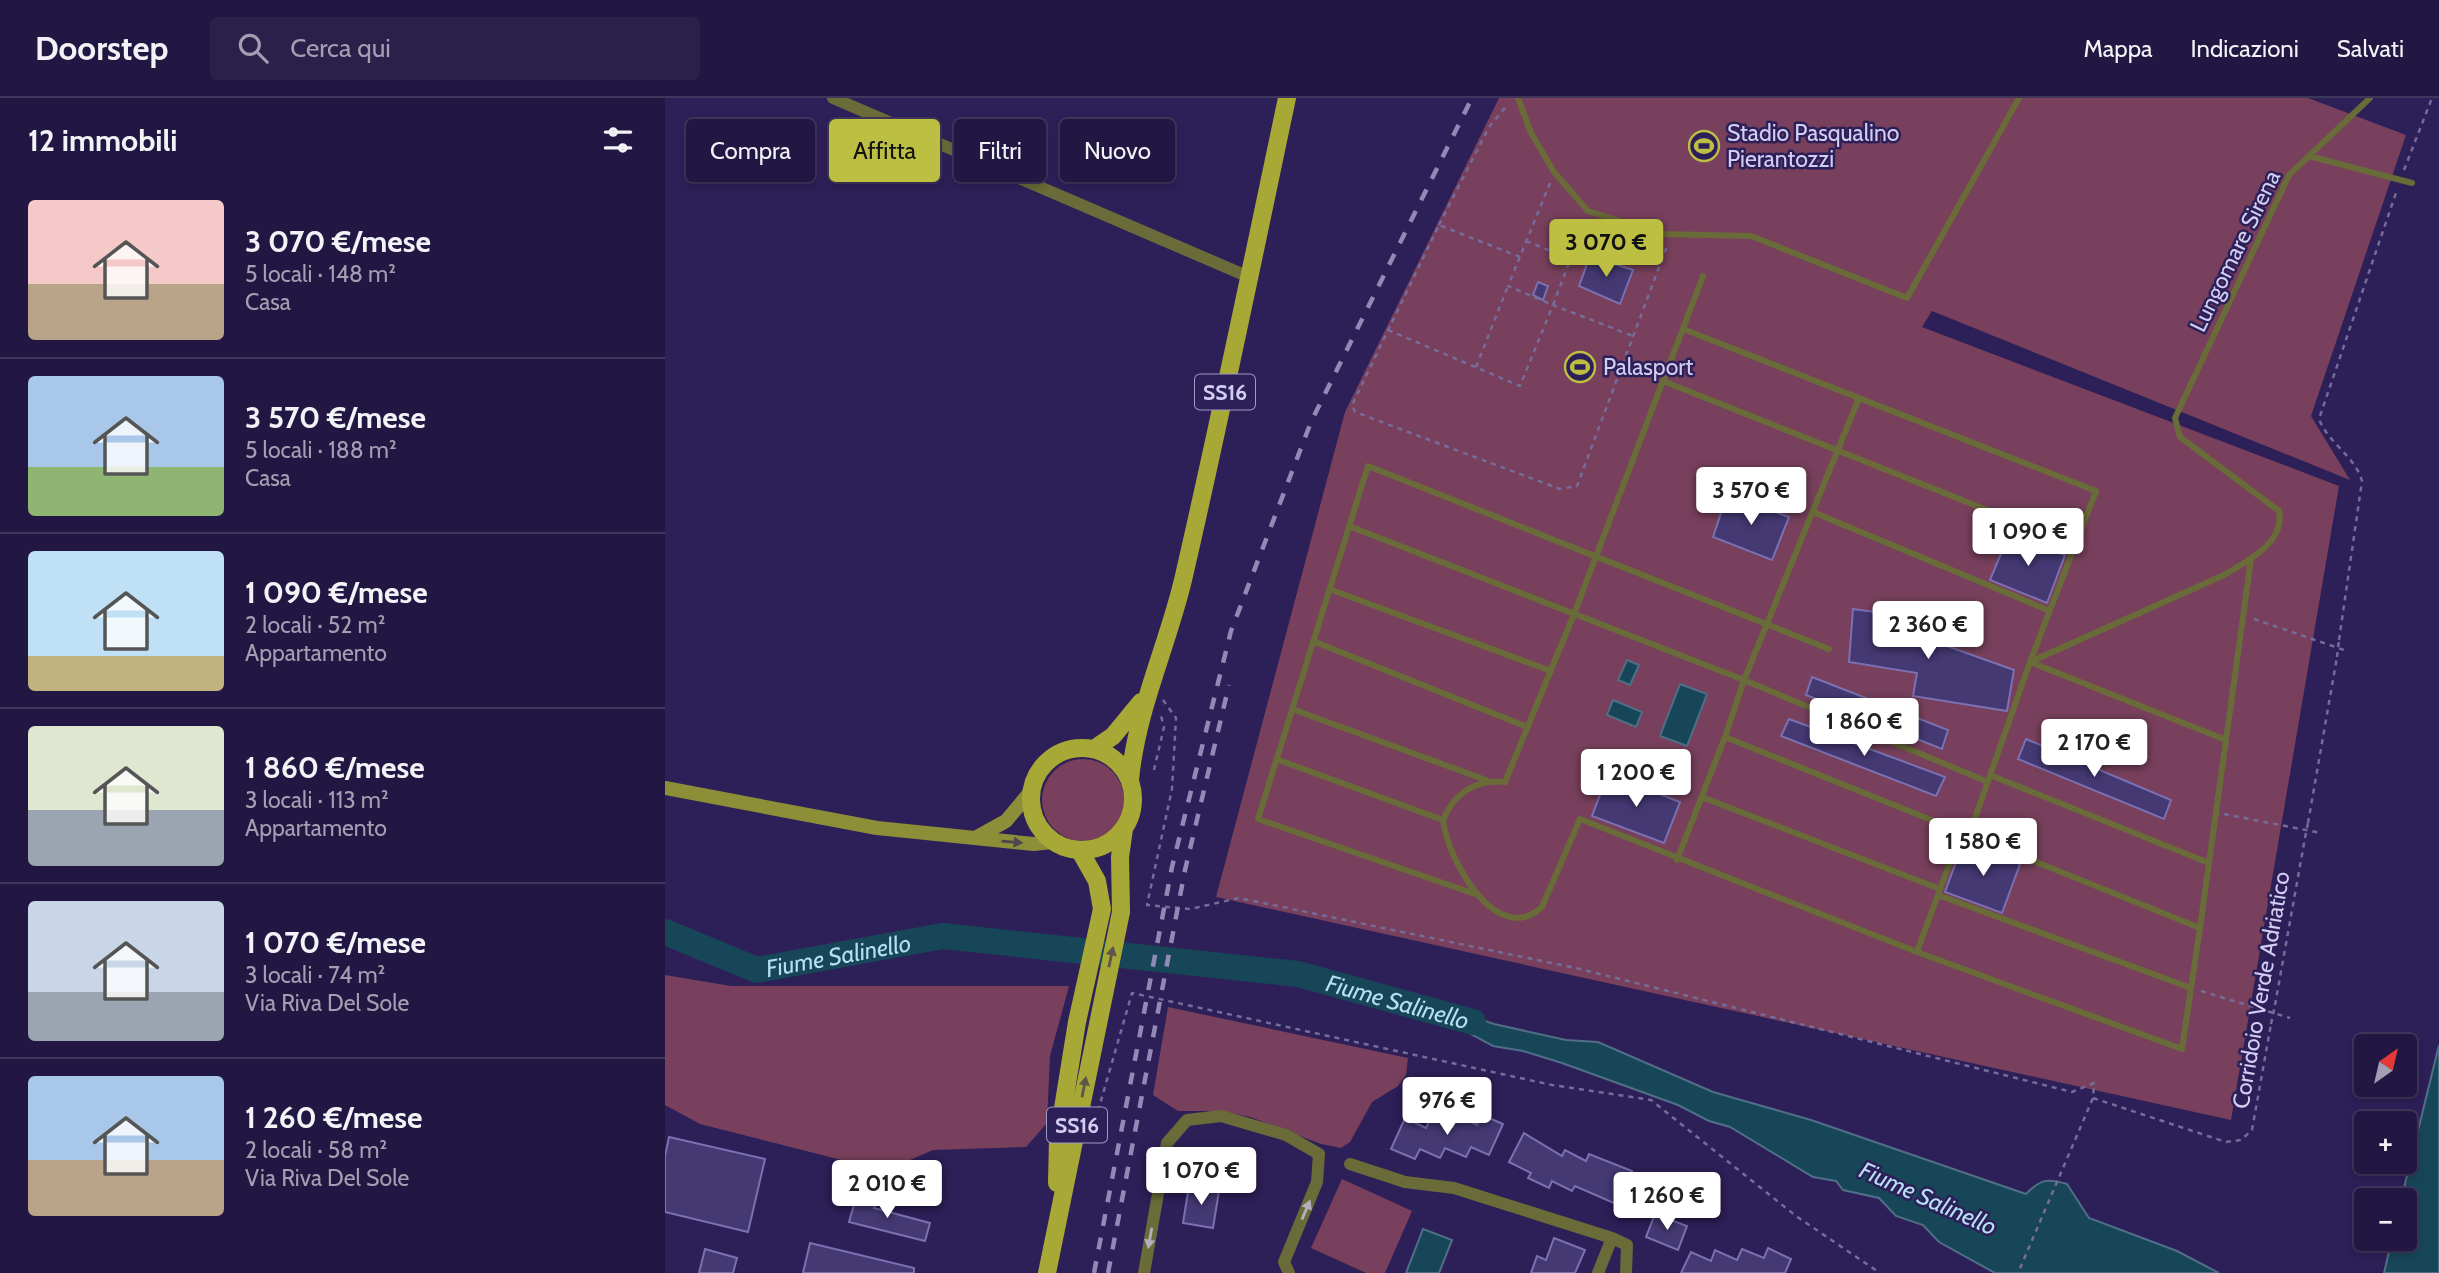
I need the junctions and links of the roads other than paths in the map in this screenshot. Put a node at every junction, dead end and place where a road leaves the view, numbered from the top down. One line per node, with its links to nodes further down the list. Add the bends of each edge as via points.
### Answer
1 (833, 98): 11 (street)
2 (1287, 98): 11 (main road, SS16)
3 (1518, 98): 4 (lane, via 1531,133 1554,172 1588,211 1671,234 1751,236 1907,299)
4 (2019, 98)
5 (2362, 98): 7 (lane, Lungomare Sirena)
6 (2370, 98): 7 (lane, Lungomare Sirena)
7 (2352, 117): 8 (lane, Lungomare Sirena)
8 (2309, 156): 9 (lane); 20 (lane, Lungomare Sirena, via 2289,175 2275,200 2175,418 2180,436 2279,511 2278,529)
9 (2412, 183)
10 (1703, 276): 12 (lane)
11 (1249, 277): 30 (main road, SS16, via 1180,590)
12 (1683, 328): 13 (lane); 14 (lane)
13 (1663, 381): 15 (lane); 19 (lane)
14 (1859, 398): 15 (lane); 18 (lane, via 2096,491)
15 (1839, 451): 16 (lane); 18 (lane)
16 (1814, 513): 22 (lane); 24 (lane)
17 (1349, 526): 19 (lane, via 1368,466); 21 (lane); 23 (lane)
18 (2075, 545): 22 (lane)
19 (1597, 555): 23 (lane); 24 (lane)
20 (2252, 559): 27 (lane); 34 (lane)
21 (1329, 589): 25 (lane); 28 (lane)
22 (2050, 611): 27 (lane)
23 (1574, 614): 28 (lane); 29 (lane)
24 (1768, 624): 26 (lane); 29 (lane)
25 (1313, 641): 31 (lane); 32 (lane)
26 (1829, 649)
27 (2030, 662): 34 (lane); 37 (lane)
28 (1551, 671): 32 (lane)
29 (1744, 680): 33 (lane); 37 (lane)
30 (1153, 685): 35 (main road, SS16, via 1131,718); 38 (main road, SS16, via 1133,750)
31 (1292, 709): 36 (lane); 39 (lane)
32 (1527, 727): 39 (lane, via 1505,782)
33 (1725, 737): 42 (lane); 45 (lane)
34 (2227, 740): 51 (lane)
35 (1094, 749): 38 (main road, via 1121,765); 41 (main road, via 1075,747 1059,752 1035,775)
36 (1276, 759): 43 (lane); 53 (lane, via 1258,819)
37 (1989, 778): 46 (lane); 51 (lane)
38 (1130, 780): 44 (main road, SS16, via 1133,805)
39 (1486, 780): 43 (lane, via 1457,797)
40 (665, 788): 47 (main road, via 877,828)
41 (1031, 791): 47 (main road, via 1006,821); 48 (main road, via 1034,819)
42 (1702, 797): 50 (lane); 52 (lane)
43 (1443, 820): 53 (lane, via 1447,843)
44 (1124, 829): 49 (main road, via 1104,845); 58 (main road, SS16, one-way to 44, via 1121,912)
45 (1961, 832): 46 (lane); 52 (lane)
46 (1969, 835): 54 (lane)
47 (972, 838): 48 (main road, one-way to 48)
48 (1052, 842): 49 (main road)
49 (1080, 851): 58 (main road, SS16, via 1097,881 1102,909 1058,1139)
50 (1677, 860): 53 (lane, via 1580,819 1548,895 1533,915 1514,917 1500,912); 55 (lane)
51 (2209, 863): 54 (lane)
52 (1939, 892): 55 (lane); 56 (lane)
53 (1475, 894)
54 (2200, 928): 56 (lane)
55 (1917, 952): 56 (lane, via 2182,1049)
56 (2191, 988)
57 (1350, 1164): 59 (street, via 1405,1182 1454,1188)
58 (1056, 1225): 61 (main road, SS16)
59 (1612, 1238): 63 (street); 64 (street, via 1627,1245)
60 (1284, 1269): 62 (street, one-way to 62, via 1317,1182 1319,1154 1286,1135 1221,1115 1187,1120 1167,1143)
61 (1047, 1273)
62 (1144, 1273)
63 (1598, 1273)
64 (1626, 1273)

